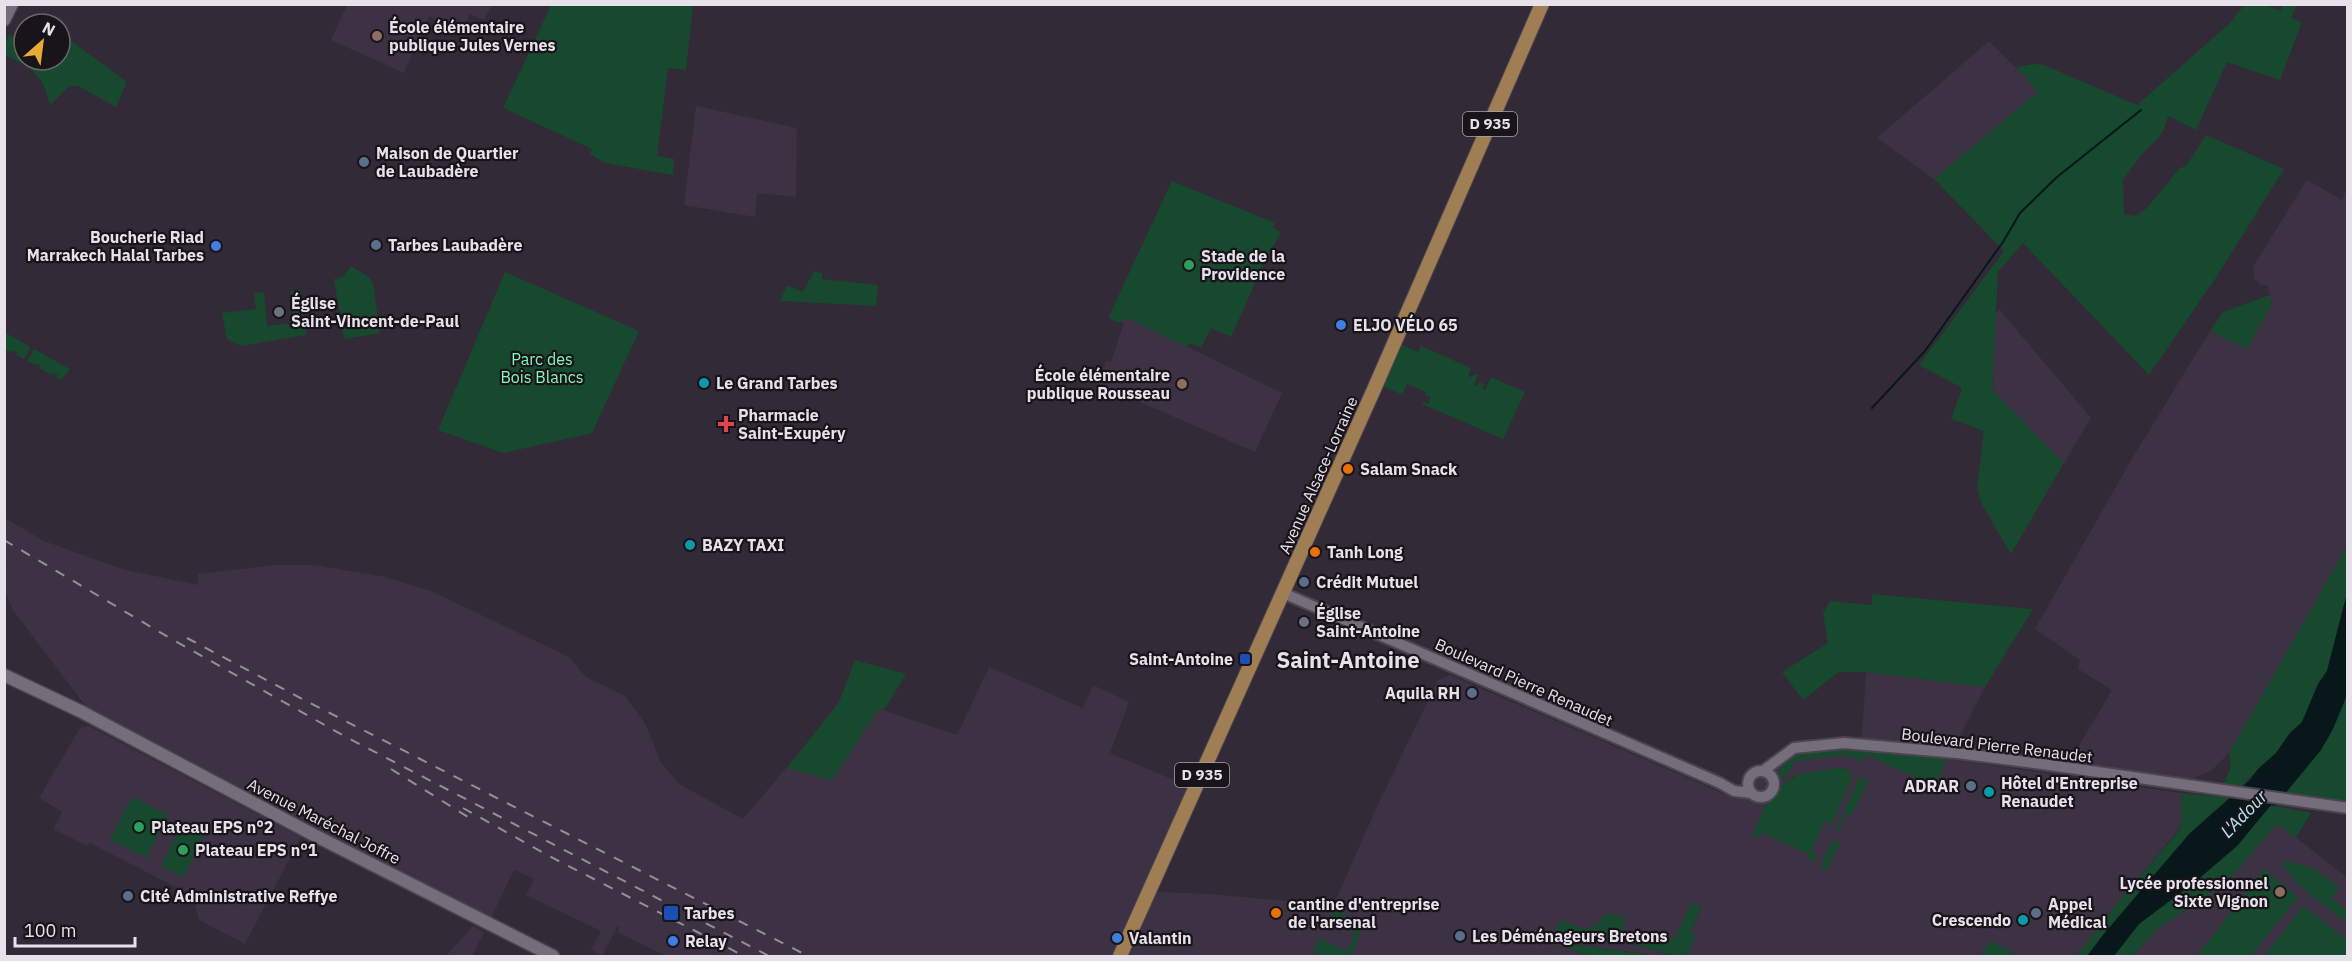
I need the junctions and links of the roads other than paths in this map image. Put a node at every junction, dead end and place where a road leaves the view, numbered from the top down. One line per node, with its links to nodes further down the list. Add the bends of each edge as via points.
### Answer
1 (12, 4): 3 (main road)
2 (1542, 4): 4 (main road, Avenue Alsace-Lorraine / D 935)
3 (4, 20)
4 (1284, 593): 10 (street, Boulevard Pierre Renaudet); 14 (main road, Avenue Alsace-Lorraine / D 935)
5 (4, 675): 13 (main road, Avenue Maréchal Joffre)
6 (1779, 759): 7 (street, Boulevard Pierre Renaudet); 9 (street); 12 (street, Boulevard Pierre Renaudet, via 1794,748 1844,743 1989,757)
7 (1763, 771): 8 (street, via 1755,772); 9 (street)
8 (1748, 781): 10 (street, Boulevard Pierre Renaudet); 11 (street)
9 (1775, 782): 11 (street, via 1769,795 1762,798)
10 (1720, 783): 11 (street, Boulevard Pierre Renaudet, via 1734,791)
11 (1752, 794)
12 (2348, 808)
13 (553, 957)
14 (1120, 957)

